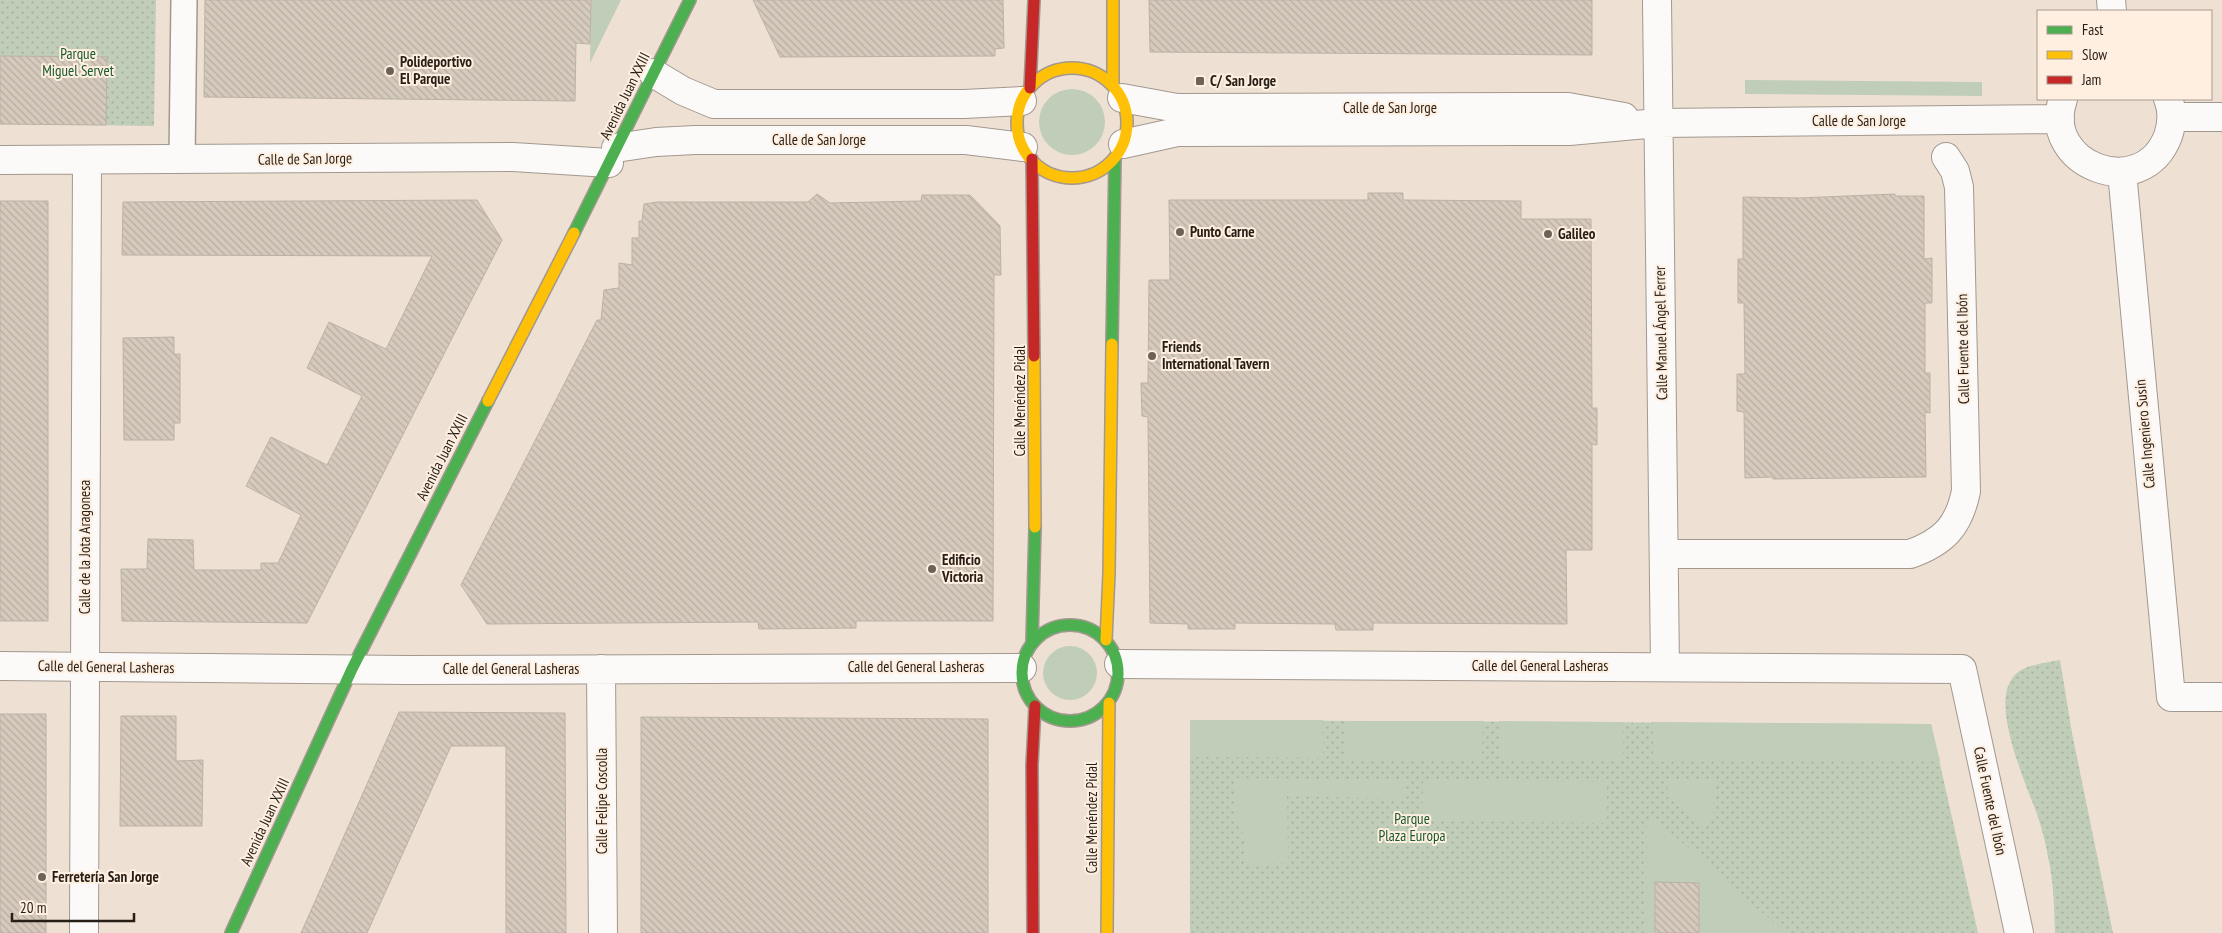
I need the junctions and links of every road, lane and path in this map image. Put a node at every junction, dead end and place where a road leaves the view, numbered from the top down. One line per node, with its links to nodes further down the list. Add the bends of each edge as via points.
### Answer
1 (184, 0): 19 (lane)
2 (690, 0): 6 (main road, Avenida Juan XXIII)
3 (1034, 0): 8 (main road)
4 (1113, 0): 7 (main road)
5 (1657, 0): 12 (street, Calle Manuel Ángel Ferrer)
6 (654, 73): 8 (street, via 683,91 714,104 964,104); 15 (main road, Avenida Juan XXIII)
7 (1117, 92): 8 (main road, via 1101,75 1071,68 1056,70 1042,77); 12 (street, Calle de San Jorge, via 1177,108 1568,107); 13 (main road, via 1126,114 1127,129)
8 (1026, 94): 14 (main road, via 1018,116 1018,132)
9 (2170, 108): 11 (street); 20 (street, via 2165,143 2157,154 2147,163)
10 (2062, 109): 12 (street, Calle de San Jorge); 20 (street, via 2063,134 2080,159 2107,172)
11 (2222, 117)
12 (1658, 123): 13 (street, Calle de San Jorge, via 1569,132 1177,132); 21 (street, Calle Manuel Ángel Ferrer)
13 (1119, 151): 14 (main road, via 1104,168 1074,178 1044,170); 22 (main road)
14 (1028, 153): 15 (street, Calle de San Jorge, via 966,140 695,140 656,142); 23 (main road, Calle Menéndez Pidal, via 1034,242 1036,574)
15 (612, 156): 19 (street, Calle de San Jorge); 31 (main road, Avenida Juan XXIII)
16 (1946, 157): 21 (street, Calle Fuente del Ibón, via 1960,187 1966,491 1954,524 1929,547 1910,554)
17 (0, 160): 18 (street, Calle de San Jorge)
18 (88, 160): 19 (street, Calle de San Jorge); 26 (street, Calle de la Jota Aragonesa)
19 (182, 160)
20 (2122, 172): 32 (street, Calle Ingeniero Susín, via 2171,697)
21 (1664, 554): 27 (street, Calle Manuel Ángel Ferrer)
22 (1106, 640): 23 (main road, via 1095,631 1068,624 1054,627); 24 (main road)
23 (1032, 642): 28 (main road)
24 (1118, 664): 27 (street, Calle del General Lasheras); 33 (main road, via 1117,684)
25 (0, 666): 26 (street, Calle del General Lasheras)
26 (84, 666): 31 (street, Calle del General Lasheras); 35 (street, Calle de la Jota Aragonesa)
27 (1665, 667): 30 (street, Calle del General Lasheras)
28 (1022, 668): 29 (street, Calle del General Lasheras); 34 (main road, via 1027,695)
29 (602, 669): 31 (street, Calle del General Lasheras); 37 (street, Calle Felipe Coscolla)
30 (1962, 669): 40 (street, Calle Fuente del Ibón)
31 (352, 670): 36 (main road, Avenida Juan XXIII)
32 (2222, 697)
33 (1109, 703): 34 (main road, via 1099,713 1073,722 1046,715); 39 (main road, Calle Menéndez Pidal)
34 (1035, 706): 38 (main road)
35 (89, 932)
36 (231, 933)
37 (603, 933)
38 (1033, 933)
39 (1107, 933)
40 (2019, 933)

